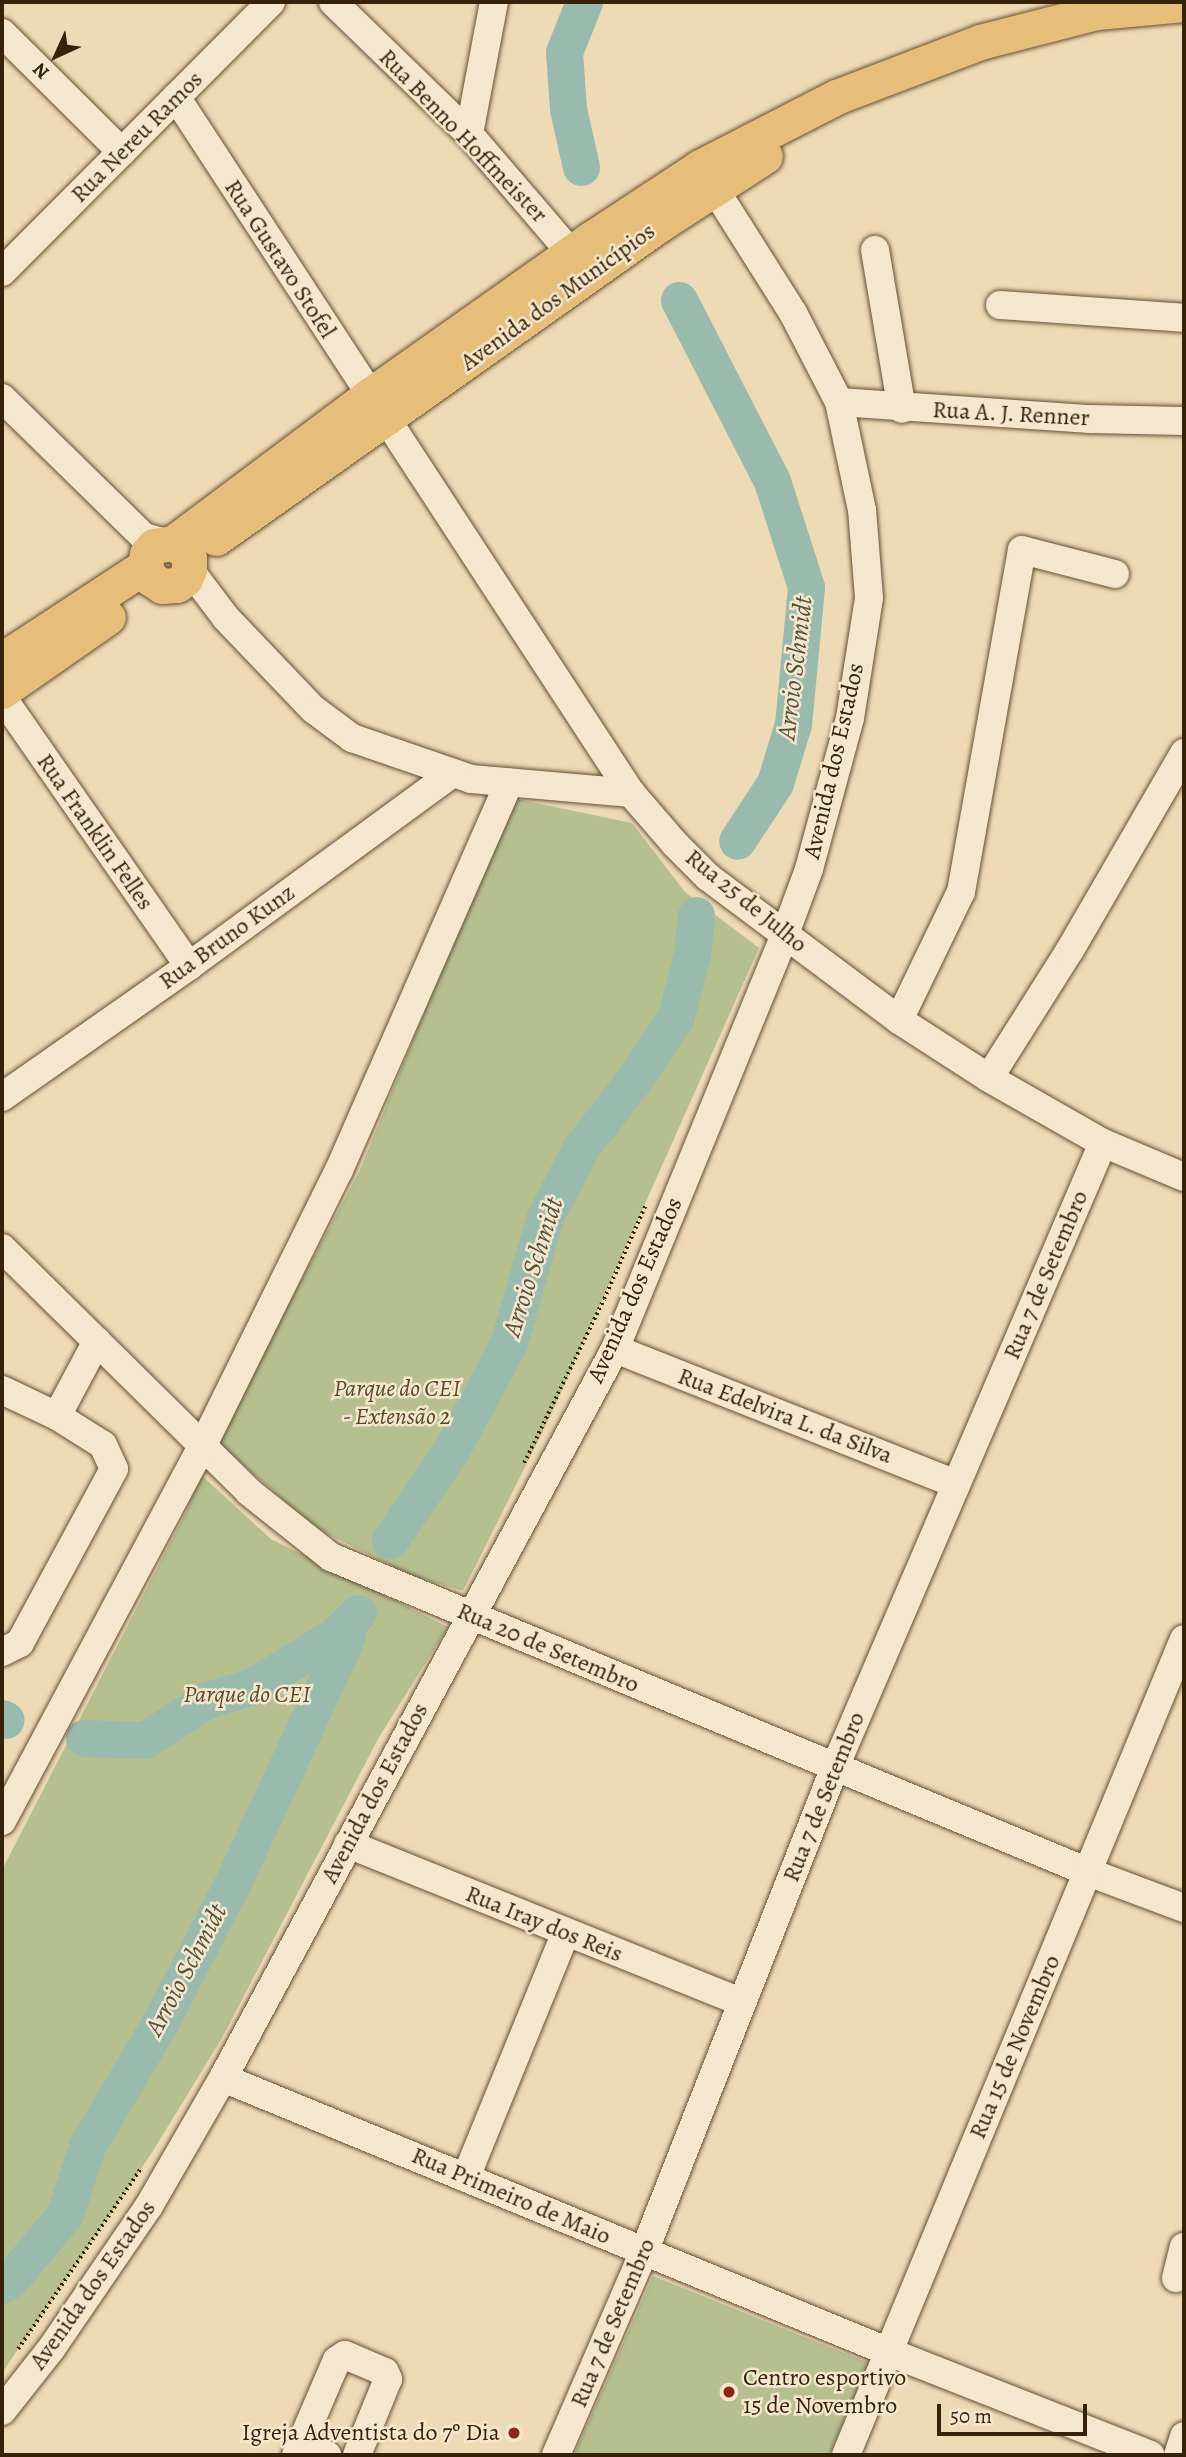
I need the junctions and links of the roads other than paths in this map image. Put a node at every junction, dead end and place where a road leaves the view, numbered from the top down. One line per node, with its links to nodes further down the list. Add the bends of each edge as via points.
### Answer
1 (271, 2): 7 (street, Rua Nereu Ramos)
2 (333, 2): 8 (street, Rua Benno Hoffmeister)
3 (494, 2): 8 (street)
4 (1184, 4): 10 (main road, Avenida dos Municípios, via 1097,12 980,42 836,97)
5 (1184, 23): 10 (main road, Avenida dos Municípios, via 1000,54 946,71 840,114)
6 (2, 33): 9 (street)
7 (176, 97): 9 (street, Rua Nereu Ramos); 18 (street, Rua Gustavo Stofel)
8 (469, 134): 12 (street, Rua Benno Hoffmeister)
9 (122, 152): 13 (street, Rua Nereu Ramos)
10 (707, 177): 12 (main road, Avenida dos Municípios); 17 (street, Avenida dos Estados, via 793,313)
11 (875, 250): 19 (street)
12 (580, 264): 18 (main road, Avenida dos Municípios)
13 (2, 272)
14 (1000, 305): 15 (street)
15 (1184, 318)
16 (2, 398): 21 (street)
17 (839, 402): 19 (street, Rua A. J. Renner); 30 (street, Avenida dos Estados, via 862,510 869,598 834,786)
18 (377, 409): 21 (main road, Avenida dos Municípios); 29 (street, Rua 25 de Julho)
19 (902, 409): 20 (street, Rua A. J. Renner)
20 (1184, 421)
21 (165, 560): 23 (main road, Avenida dos Municípios); 24 (main road, Avenida dos Municípios); 27 (street, via 313,709 352,738)
22 (1115, 574): 32 (street, via 1022,550 961,892)
23 (2, 660)
24 (2, 691)
25 (2, 697): 31 (street, Rua Franklin Felles)
26 (1184, 753): 33 (street, via 1070,950)
27 (450, 775): 28 (street); 31 (street, Rua Bruno Kunz)
28 (509, 783): 29 (street); 42 (street, via 339,1170)
29 (631, 793): 30 (street, Rua 25 de Julho, via 708,877)
30 (785, 934): 32 (street, Rua 25 de Julho); 39 (street, Avenida dos Estados)
31 (189, 966): 34 (street, Rua Bruno Kunz)
32 (899, 1020): 33 (street, Rua 25 de Julho)
33 (989, 1078): 35 (street, Rua 25 de Julho)
34 (2, 1097)
35 (1103, 1143): 36 (street, Rua 25 de Julho); 43 (street, Rua 7 de Setembro)
36 (1184, 1177)
37 (5, 1258): 38 (street, Rua 20 de Setembro)
38 (97, 1341): 41 (street); 42 (street, Rua 20 de Setembro)
39 (615, 1349): 43 (street, Rua Edelvira L. da Silva); 44 (street, Avenida dos Estados)
40 (2, 1390): 41 (street)
41 (57, 1416): 46 (street, via 103,1445 114,1469 20,1643)
42 (203, 1445): 44 (street, Rua 20 de Setembro, via 248,1492 331,1557); 48 (street)
43 (956, 1484): 47 (street, Rua 7 de Setembro)
44 (469, 1615): 47 (street, Rua 20 de Setembro); 49 (street, Avenida dos Estados)
45 (1184, 1639): 50 (street, Rua 15 de Novembro)
46 (2, 1652)
47 (835, 1767): 50 (street, Rua 20 de Setembro); 53 (street, Rua 7 de Setembro)
48 (2, 1821)
49 (348, 1844): 52 (street, Rua Iray dos Reis); 54 (street, Avenida dos Estados)
50 (1088, 1872): 51 (street, Rua 20 de Setembro); 59 (street, Rua 15 de Novembro)
51 (1184, 1908)
52 (565, 1934): 53 (street, Rua Iray dos Reis); 55 (street)
53 (741, 2002): 57 (street, Rua 7 de Setembro)
54 (223, 2078): 55 (street, Rua Primeiro de Maio); 60 (street, Avenida dos Estados, via 149,2207)
55 (466, 2177): 57 (street, Rua Primeiro de Maio)
56 (1184, 2247): 58 (street)
57 (644, 2252): 59 (street, Rua Primeiro de Maio); 65 (street, Rua 7 de Setembro)
58 (1176, 2278)
59 (889, 2352): 66 (street, Rua 15 de Novembro); 67 (street, Rua Primeiro de Maio)
60 (2, 2412)
61 (1184, 2437): 68 (street)
62 (298, 2449): 63 (street); 64 (street, via 337,2360 345,2355 385,2372 388,2379)
63 (327, 2455)
64 (357, 2455)
65 (556, 2455)
66 (845, 2455)
67 (1150, 2455)
68 (1178, 2455)

